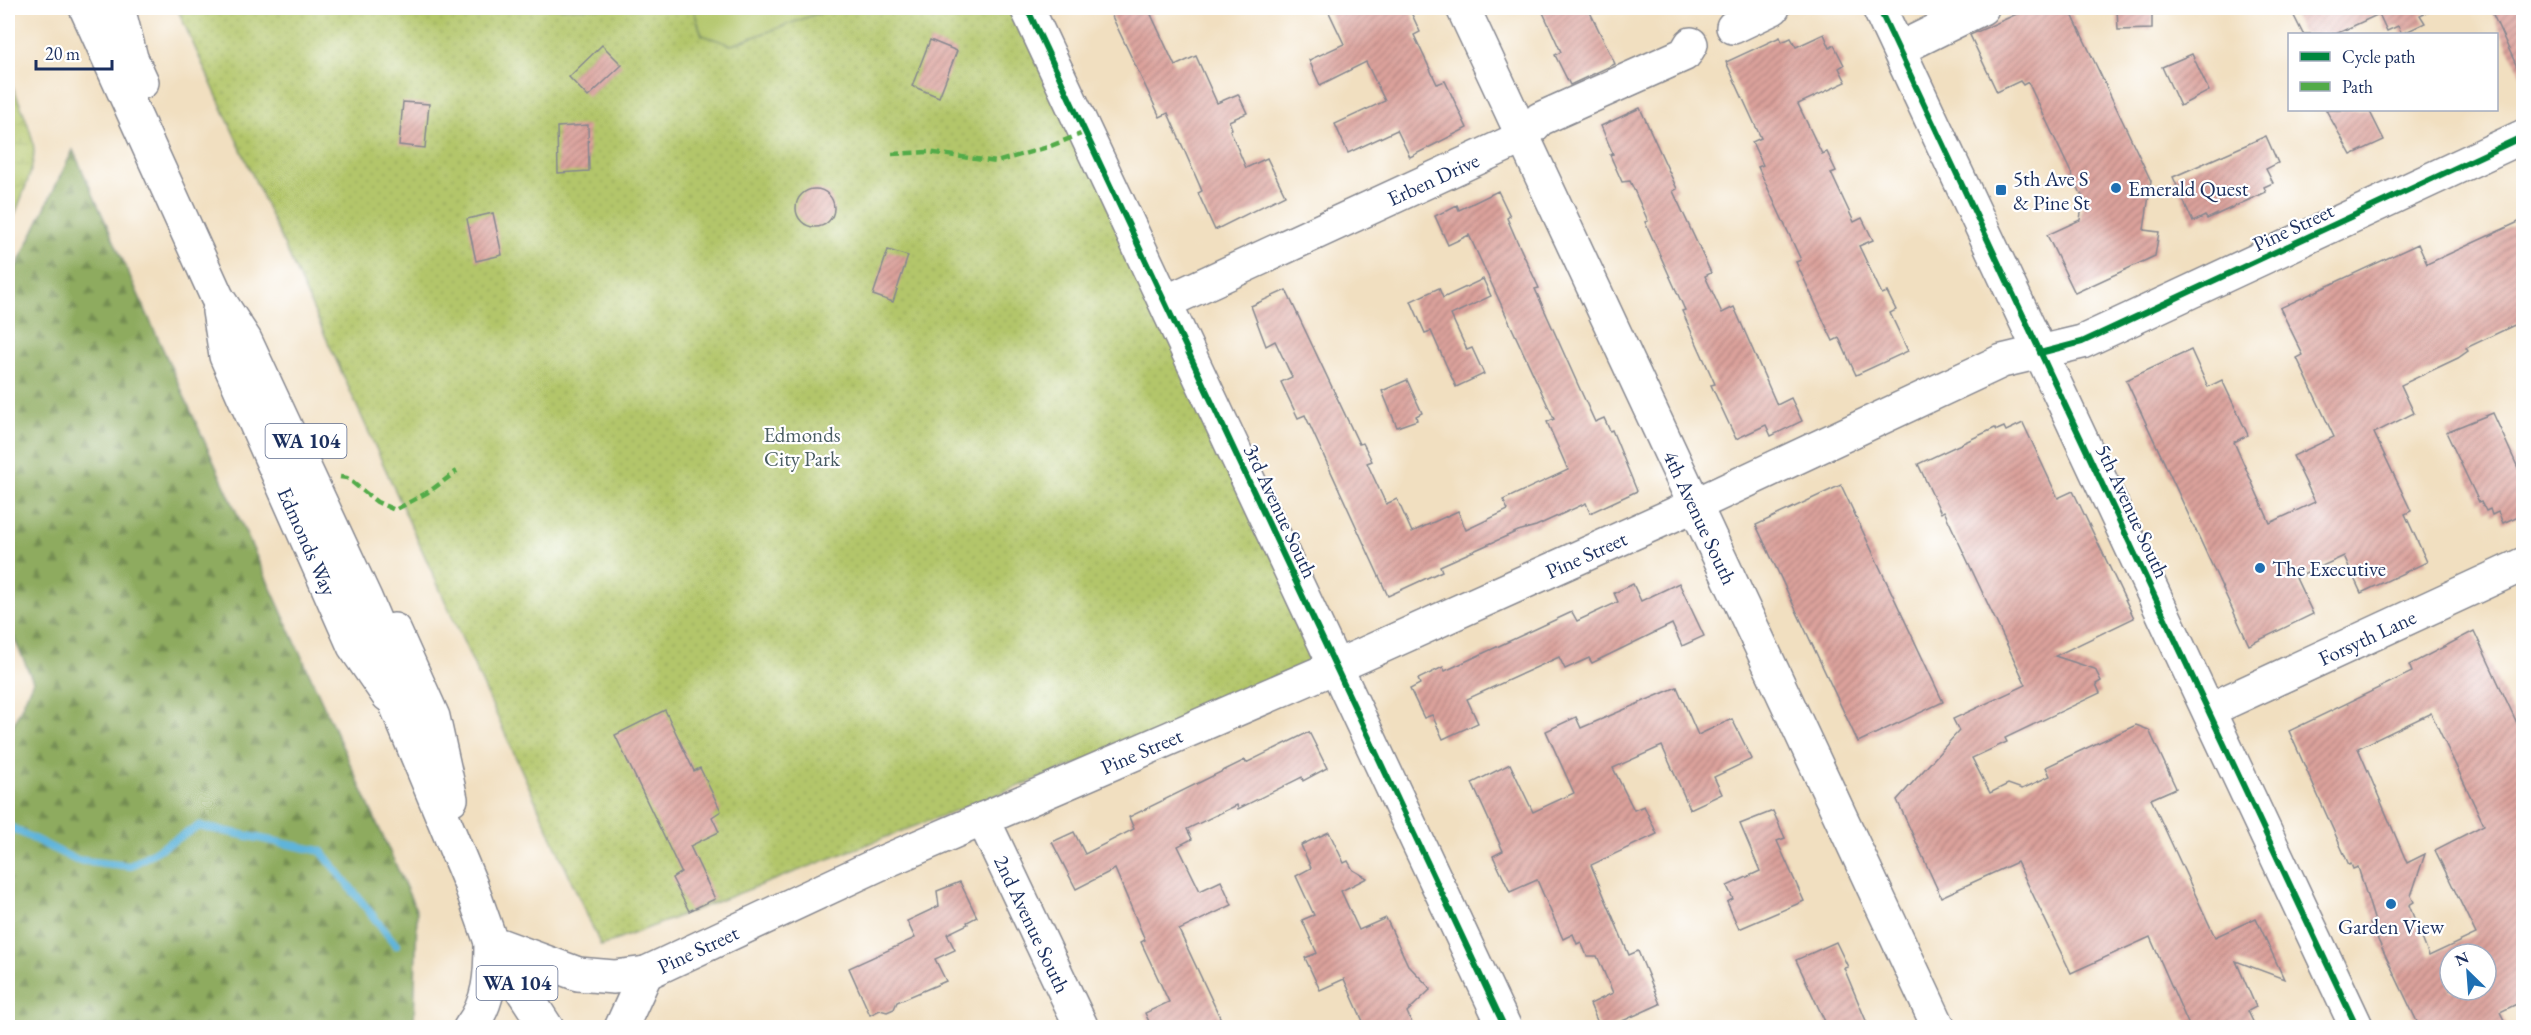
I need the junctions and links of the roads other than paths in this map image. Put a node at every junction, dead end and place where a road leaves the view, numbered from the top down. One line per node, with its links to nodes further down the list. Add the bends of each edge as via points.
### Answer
1 (86, 8): 22 (street, Edmonds Way / WA 104, via 217,297 226,356 354,646 397,707)
2 (107, 8): 12 (street, WA 104)
3 (118, 8): 12 (street, WA 104)
4 (1027, 8): 15 (street, 3rd Avenue South)
5 (1462, 8): 13 (street, 4th Avenue South)
6 (1773, 8): 9 (street)
7 (1879, 8): 11 (street, 5th Avenue South)
8 (1982, 8): 11 (street)
9 (1733, 27)
10 (1691, 44): 13 (street, Erben Drive, via 1685,54 1540,119)
11 (1899, 49): 16 (street, 5th Avenue South)
12 (131, 58): 22 (street, WA 104, via 434,717)
13 (1523, 136): 15 (street, Erben Drive); 17 (street, 4th Avenue South)
14 (2523, 136): 16 (street, Pine Street, via 2082,342)
15 (1166, 302): 19 (street, 3rd Avenue South)
16 (2040, 353): 17 (street, Pine Street, via 2002,361); 20 (street, 5th Avenue South)
17 (1695, 505): 19 (street, Pine Street); 30 (street, 4th Avenue South)
18 (2523, 564): 20 (street, Forsyth Lane)
19 (1334, 666): 21 (street, Pine Street); 29 (street, 3rd Avenue South)
20 (2209, 710): 31 (street, 5th Avenue South)
21 (983, 819): 24 (street, Pine Street); 28 (street, 2nd Avenue South)
22 (470, 883): 23 (street, Edmonds Way / WA 104)
23 (491, 942): 24 (street, Pine Street, via 578,974 614,977); 25 (street, Edmonds Way / WA 104); 26 (street, via 491,969 483,1011)
24 (646, 973): 27 (street)
25 (541, 1026)
26 (470, 1028)
27 (621, 1028)
28 (1082, 1028)
29 (1505, 1028)
30 (1939, 1028)
31 (2357, 1028)

